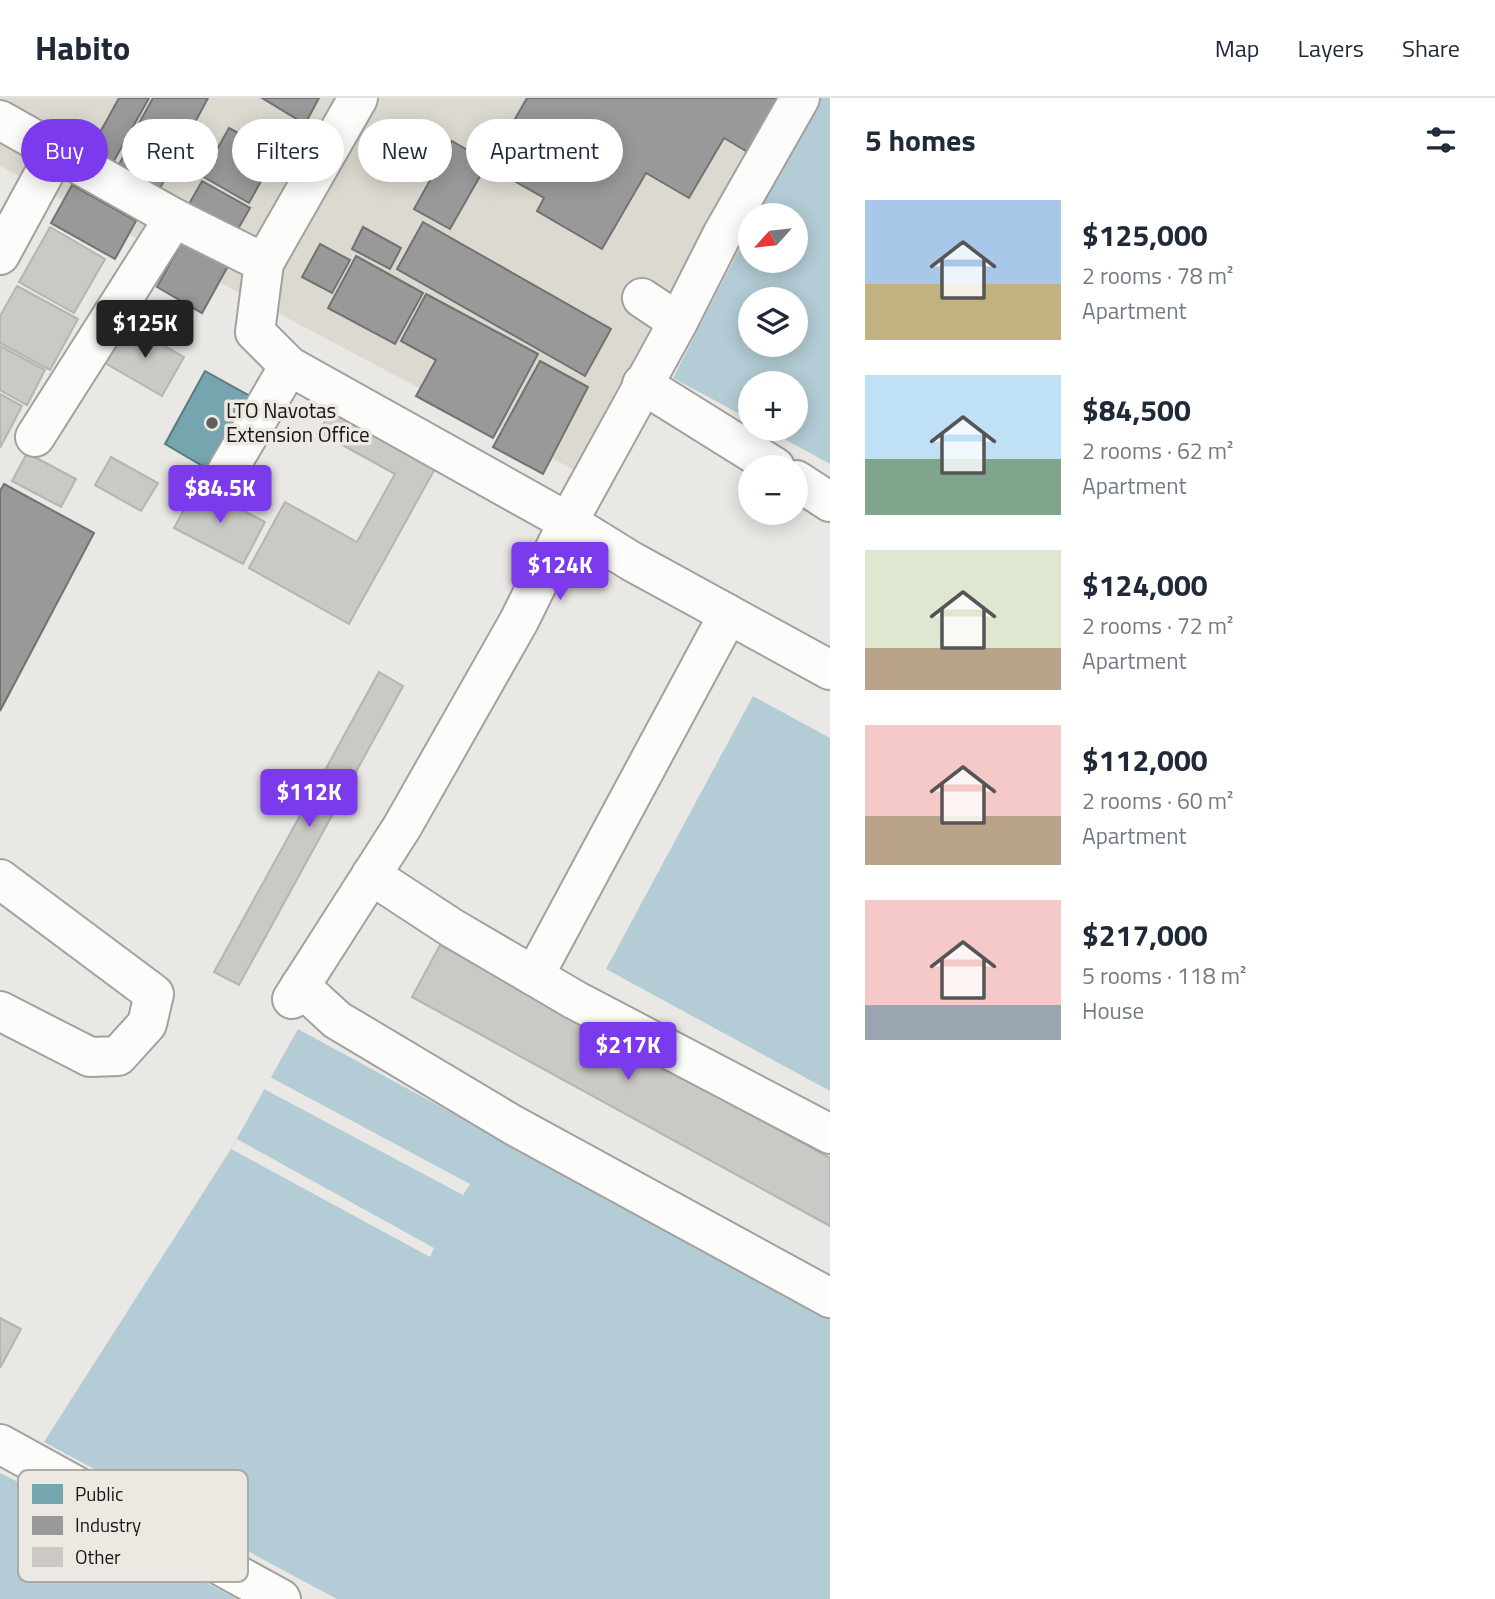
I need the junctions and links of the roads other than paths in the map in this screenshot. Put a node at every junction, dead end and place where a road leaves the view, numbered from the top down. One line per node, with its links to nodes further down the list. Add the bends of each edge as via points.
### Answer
1 (358, 98): 9 (street)
2 (800, 98): 11 (street)
3 (0, 120): 4 (street)
4 (21, 131)
5 (108, 180): 7 (street)
6 (40, 182): 8 (street)
7 (174, 218): 9 (street); 14 (street)
8 (0, 255)
9 (264, 263): 12 (street, via 255,332)
10 (642, 298): 11 (street)
11 (678, 321): 13 (street)
12 (289, 366): 16 (street); 19 (street)
13 (642, 384): 15 (street); 19 (street)
14 (34, 437)
15 (756, 455)
16 (219, 485)
17 (808, 488): 18 (street)
18 (830, 502)
19 (568, 522): 20 (street); 22 (street, via 519,621)
20 (726, 613): 21 (street); 24 (street)
21 (830, 670)
22 (371, 875): 24 (street); 27 (street, via 296,992 513,1125)
23 (0, 879): 25 (street, via 154,994 147,1024 118,1056 90,1057)
24 (534, 976): 26 (street)
25 (0, 1011)
26 (830, 1133)
27 (830, 1298)
28 (0, 1444): 29 (street)
29 (47, 1470)
30 (248, 1581): 31 (street)
31 (281, 1599)

